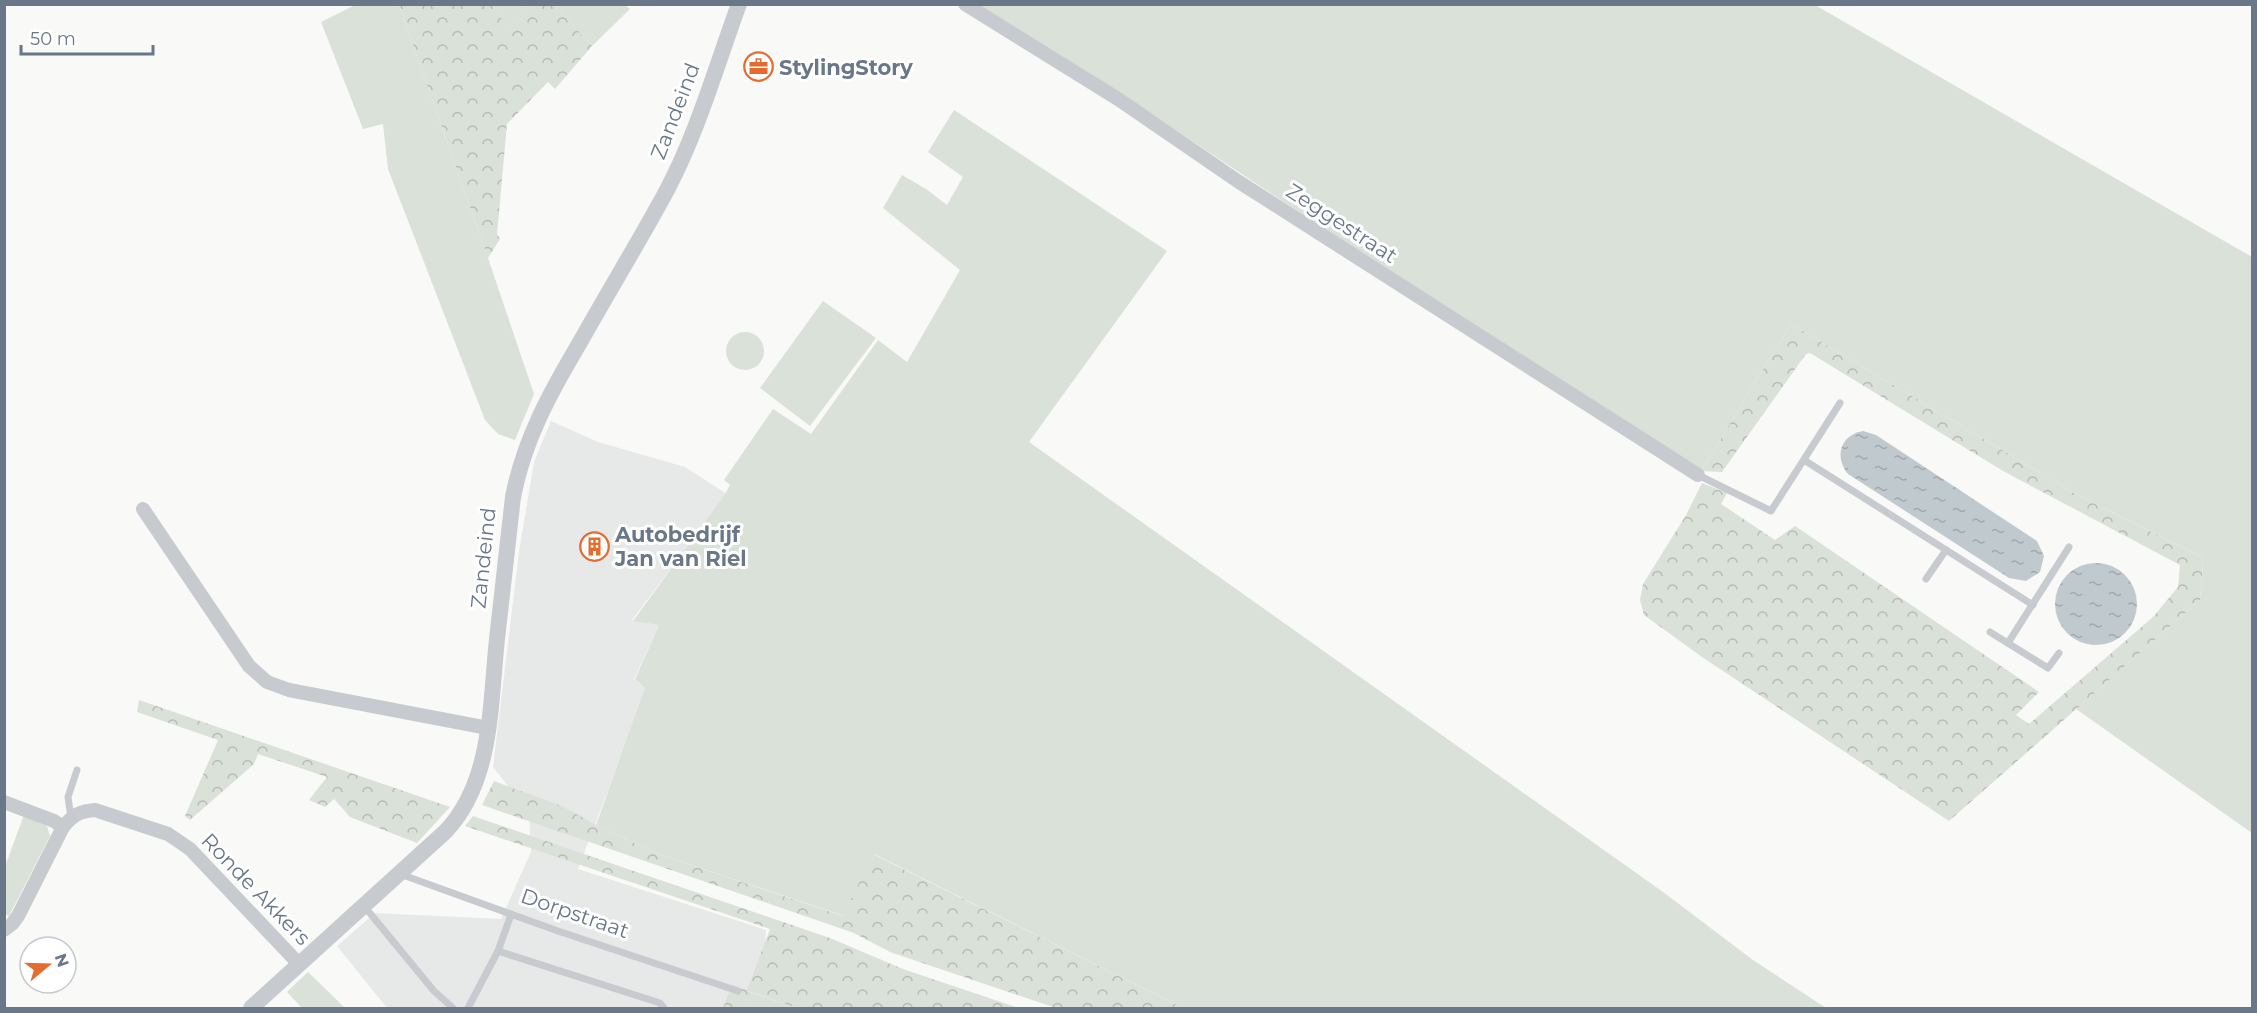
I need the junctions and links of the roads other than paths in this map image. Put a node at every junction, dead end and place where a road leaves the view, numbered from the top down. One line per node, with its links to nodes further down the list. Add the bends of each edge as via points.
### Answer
1 (739, 4): 14 (street, Zandeind, via 686,150 547,398 520,462)
2 (965, 4): 5 (street, Zeggestraat)
3 (1840, 403): 4 (lane)
4 (1804, 460): 5 (lane, via 1771,511); 8 (lane)
5 (1698, 476)
6 (143, 509): 14 (street, via 249,666 267,682 306,694)
7 (2069, 547): 10 (lane)
8 (1946, 550): 9 (lane); 10 (lane)
9 (1926, 579)
10 (2033, 604): 12 (lane)
11 (1990, 632): 12 (lane)
12 (2008, 643): 13 (lane, via 2048,668)
13 (2059, 653)
14 (488, 728): 18 (street, via 478,778 465,808 449,829)
15 (77, 770): 17 (lane, via 68,797)
16 (4, 802): 17 (street)
17 (67, 822): 21 (street, via 18,916); 23 (street, Ronde Akkers, via 82,811 95,810 178,840)
18 (400, 874): 19 (street); 20 (lane, Dorpstraat)
19 (364, 906): 23 (street); 26 (lane, via 434,991)
20 (511, 915): 22 (lane); 24 (lane, Dorpstraat)
21 (4, 930)
22 (498, 951): 27 (lane); 28 (lane, via 660,1003)
23 (299, 964): 25 (street)
24 (738, 991)
25 (251, 1008)
26 (453, 1008)
27 (468, 1008)
28 (664, 1008)

